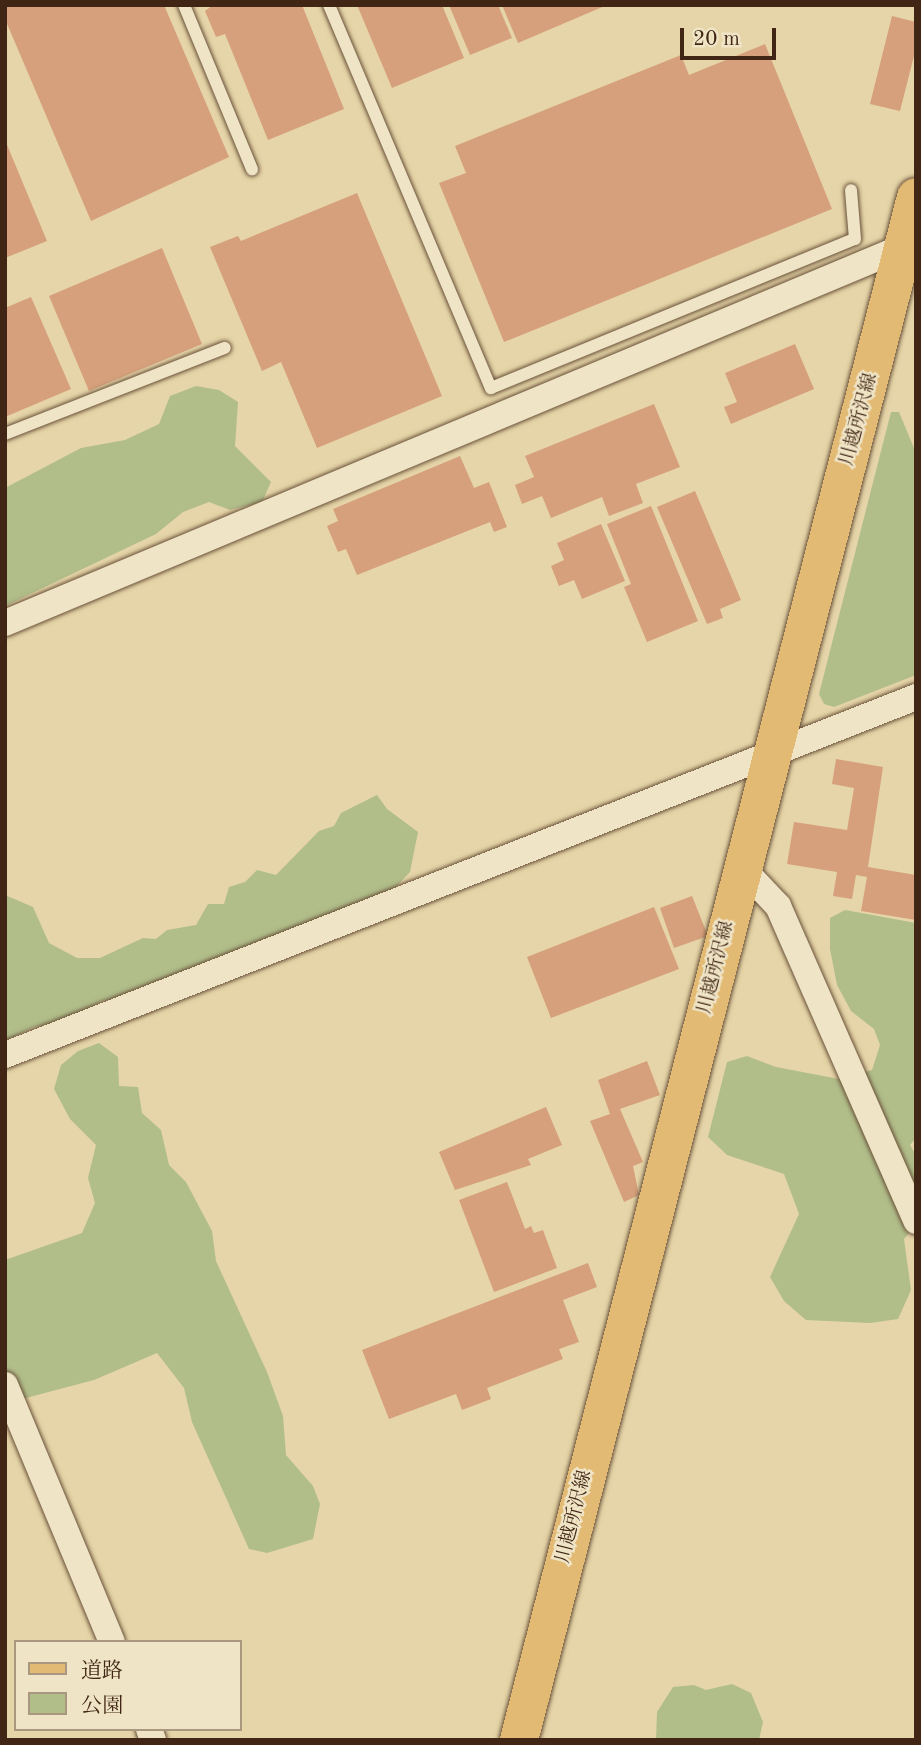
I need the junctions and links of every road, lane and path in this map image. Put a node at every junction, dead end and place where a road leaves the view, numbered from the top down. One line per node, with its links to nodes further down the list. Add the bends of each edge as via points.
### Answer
1 (184, 5): 3 (lane)
2 (329, 5): 4 (lane, via 491,388 855,239)
3 (253, 169)
4 (851, 190)
5 (916, 197): 6 (main road, 川越所沢線)
6 (906, 246): 9 (street); 11 (main road, 川越所沢線)
7 (225, 348): 8 (lane)
8 (5, 434)
9 (5, 624)
10 (916, 697): 11 (street)
11 (774, 752): 12 (main road, 川越所沢線); 13 (street)
12 (743, 869): 14 (street, via 764,886 778,906); 17 (main road, 川越所沢線)
13 (5, 1055)
14 (916, 1221)
15 (5, 1385): 16 (street)
16 (111, 1640)
17 (519, 1740)

